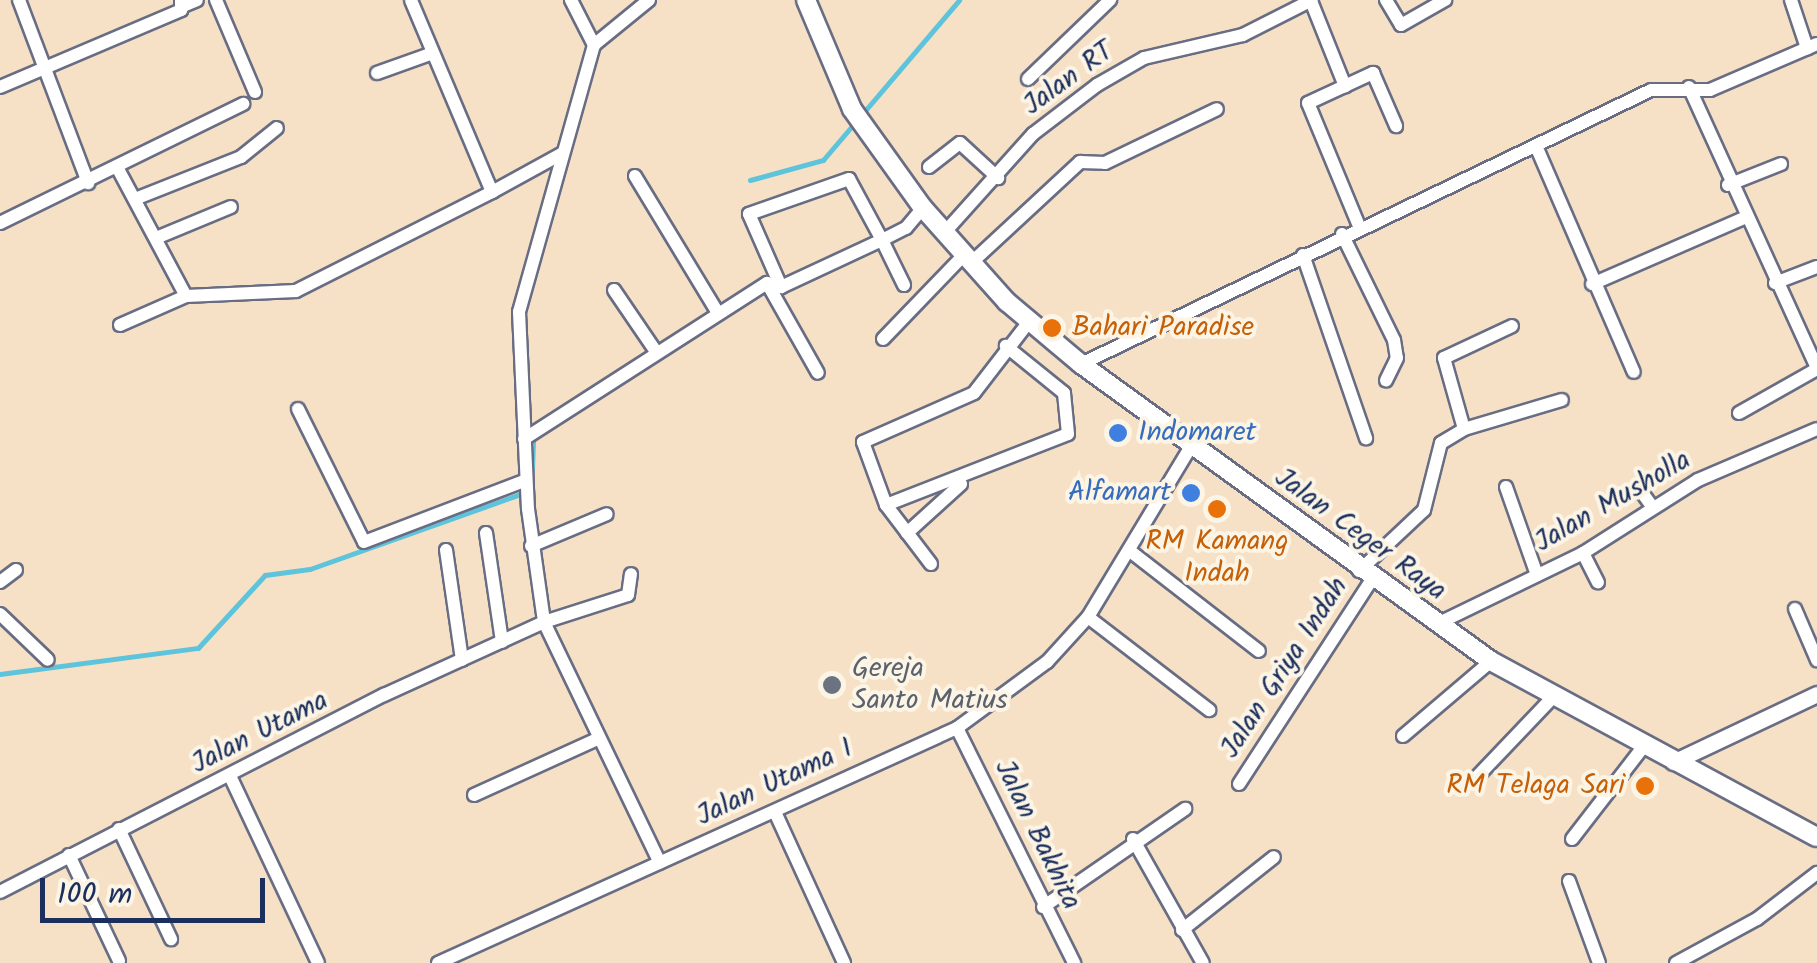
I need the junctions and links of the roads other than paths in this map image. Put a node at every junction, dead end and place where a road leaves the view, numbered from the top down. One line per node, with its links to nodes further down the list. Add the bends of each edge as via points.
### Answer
1 (19, 0): 17 (street)
2 (197, 0): 13 (street)
3 (216, 0): 23 (street)
4 (411, 0): 16 (street)
5 (571, 0): 14 (street)
6 (649, 0): 14 (street)
7 (806, 0): 40 (main road, Jalan Ceger Raya, via 852,110)
8 (1110, 0): 19 (street)
9 (1311, 0): 20 (street); 34 (street, Jalan RT, via 1243,35 1128,66 1059,111)
10 (1386, 0): 11 (street, via 1401,26)
11 (1446, 0)
12 (1790, 0): 15 (street)
13 (182, 3): 17 (street)
14 (594, 46): 29 (street)
15 (1812, 46): 22 (street, via 1737,81)
16 (432, 54): 18 (street); 37 (street)
17 (46, 66): 21 (street); 35 (street)
18 (377, 73)
19 (1028, 79)
20 (1345, 86): 26 (street, via 1373,73); 43 (street, via 1308,103)
21 (0, 87)
22 (1689, 87): 28 (street, via 1651,90); 36 (street)
23 (255, 92)
24 (243, 104): 31 (street)
25 (1217, 108): 49 (street, via 1105,163 1080,162)
26 (1396, 126)
27 (276, 128): 38 (street, via 256,148)
28 (1536, 146): 43 (street); 52 (street)
29 (564, 153): 37 (street); 73 (street, via 519,312)
30 (1781, 164): 36 (street)
31 (117, 167): 35 (street); 38 (street)
32 (929, 168): 34 (street, via 960,143)
33 (635, 176): 56 (street)
34 (998, 178): 44 (street, Jalan RT)
35 (88, 182): 42 (street)
36 (1728, 185): 41 (street)
37 (492, 192): 55 (street, via 296,291)
38 (136, 199): 46 (street)
39 (231, 207): 46 (street)
40 (923, 208): 44 (main road, Jalan Ceger Raya); 47 (street)
41 (1744, 218): 51 (street); 52 (street)
42 (0, 222)
43 (1359, 226): 45 (street)
44 (944, 232): 49 (main road, Jalan Ceger Raya)
45 (1342, 234): 48 (street); 67 (street, via 1394,340)
46 (156, 238): 55 (street)
47 (882, 240): 47 (street, via 848,180 749,214 781,286); 53 (street)
48 (1302, 256): 63 (street); 74 (street)
49 (966, 260): 57 (main road, Jalan Ceger Raya); 60 (street)
50 (1817, 267): 51 (street)
51 (1776, 282): 64 (street)
52 (1592, 284): 65 (street)
53 (904, 285)
54 (614, 290): 62 (street)
55 (186, 296): 58 (street)
56 (715, 309): 62 (street); 66 (street, via 767,283)
57 (1031, 319): 61 (street); 63 (main road, Jalan Ceger Raya)
58 (120, 325)
59 (1512, 326): 71 (street, via 1444,358)
60 (883, 339)
61 (1006, 346): 76 (street, via 1064,393 1072,422 1060,440); 80 (street, via 974,393 868,436 864,452)
62 (657, 353): 73 (street)
63 (1081, 364): 75 (main road, Jalan Ceger Raya)
64 (1817, 369): 70 (street)
65 (1634, 372)
66 (818, 374)
67 (1386, 380)
68 (1562, 400): 71 (street)
69 (298, 409): 77 (street, via 364,542)
70 (1739, 414)
71 (1464, 429): 92 (street, Jalan Griya Indah, via 1441,443 1424,510)
72 (1817, 429): 81 (street, Jalan Musholla)
73 (530, 435): 77 (street)
74 (1366, 438)
75 (1191, 446): 87 (street, Jalan Utama I); 92 (main road, Jalan Ceger Raya)
76 (965, 480): 80 (street); 84 (street)
77 (526, 484): 85 (street)
78 (1506, 487): 93 (street)
79 (1638, 487): 81 (street)
80 (886, 504): 84 (street)
81 (1652, 506): 88 (street, Jalan Musholla)
82 (608, 514): 85 (street)
83 (486, 533): 101 (street)
84 (908, 533): 89 (street)
85 (531, 546): 99 (street)
86 (446, 550): 104 (street)
87 (1130, 551): 98 (street, Jalan Utama I); 102 (street)
88 (1583, 553): 93 (street, Jalan Musholla); 95 (street)
89 (931, 564)
90 (16, 570): 94 (street)
91 (631, 574): 99 (street, Jalan Utama, via 628,595)
92 (1366, 574): 100 (main road, Jalan Ceger Raya); 117 (street, Jalan Griya Indah)
93 (1537, 575): 100 (street, Jalan Musholla)
94 (0, 582)
95 (1598, 582)
96 (1795, 609): 105 (street)
97 (0, 614): 103 (street)
98 (1088, 617): 109 (street); 110 (street, Jalan Utama I, via 1047,662)
99 (544, 622): 101 (street, Jalan Utama); 112 (street)
100 (1437, 624): 106 (main road, Jalan Ceger Raya)
101 (502, 642): 104 (street, Jalan Utama)
102 (1259, 651)
103 (48, 660)
104 (462, 660): 115 (street, Jalan Utama)
105 (1817, 660)
106 (1491, 661): 108 (main road, Jalan Ceger Raya); 111 (street)
107 (1817, 695): 114 (street)
108 (1554, 696): 113 (main road, Jalan Ceger Raya); 116 (street)
109 (1209, 710)
110 (958, 728): 120 (street, Jalan Utama I); 131 (street, Jalan Bakhita)
111 (1403, 736)
112 (594, 740): 118 (street); 127 (street)
113 (1642, 747): 114 (main road, Jalan Ceger Raya); 124 (street)
114 (1674, 762): 122 (main road, Jalan Ceger Raya)
115 (231, 778): 121 (street, Jalan Utama); 135 (street)
116 (1474, 780)
117 (1238, 784)
118 (474, 795)
119 (1185, 809): 123 (street)
120 (776, 812): 127 (street, Jalan Utama I); 137 (street)
121 (119, 829): 125 (street, Jalan Utama); 133 (street)
122 (1817, 837)
123 (1134, 839): 131 (street); 132 (street)
124 (1572, 839)
125 (69, 855): 130 (street, Jalan Utama); 134 (street)
126 (1274, 857): 132 (street)
127 (660, 864): 136 (street, Jalan Utama I)
128 (1817, 873): 141 (street, via 1758,920)
129 (1569, 880): 140 (street)
130 (0, 892)
131 (1043, 907): 138 (street, Jalan Bakhita)
132 (1182, 930): 139 (street)
133 (171, 940)
134 (119, 961)
135 (318, 963)
136 (438, 963)
137 (844, 963)
138 (1074, 963)
139 (1203, 963)
140 (1600, 963)
141 (1676, 963)

